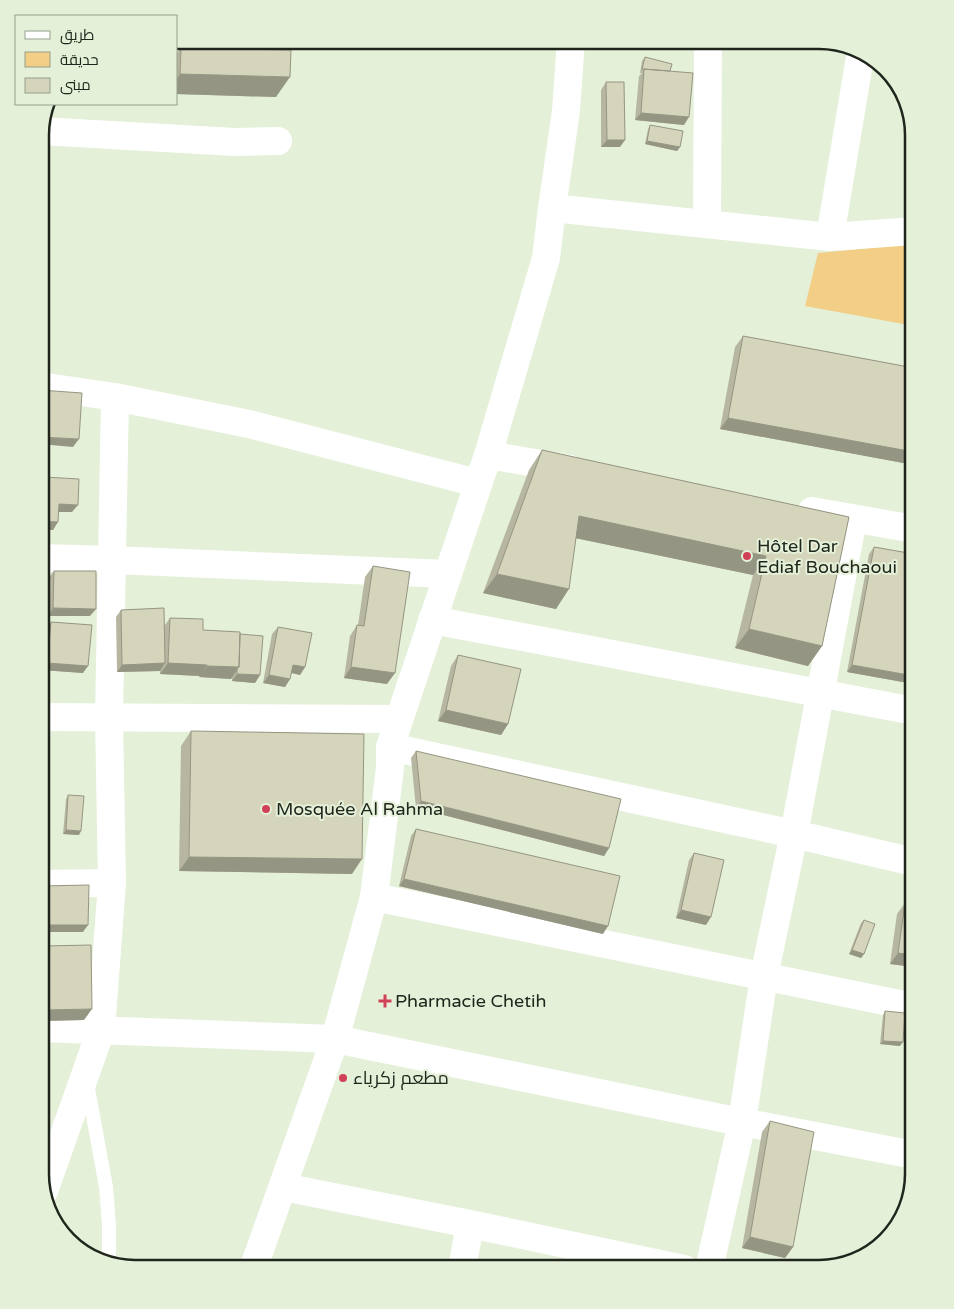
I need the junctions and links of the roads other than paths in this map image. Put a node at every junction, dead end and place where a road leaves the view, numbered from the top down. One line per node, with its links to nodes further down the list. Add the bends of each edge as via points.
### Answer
1 (570, 49): 6 (street, via 566,111)
2 (708, 49): 7 (street)
3 (860, 59): 9 (street)
4 (49, 132): 5 (street, via 235,142)
5 (278, 141)
6 (552, 208): 7 (street); 12 (street, via 546,258)
7 (707, 223): 9 (street)
8 (905, 232): 9 (street)
9 (830, 237)
10 (49, 387): 11 (street)
11 (115, 397): 14 (street, via 249,424); 19 (street)
12 (488, 454): 13 (street); 14 (street)
13 (594, 473)
14 (477, 483): 20 (street)
15 (786, 507): 16 (street)
16 (853, 519): 17 (street); 22 (street)
17 (905, 528)
18 (49, 558): 19 (street)
19 (113, 560): 20 (street); 25 (street)
20 (448, 574): 21 (street)
21 (432, 620): 22 (street); 26 (street)
22 (820, 693): 23 (street); 28 (street)
23 (905, 708)
24 (49, 717): 25 (street)
25 (109, 717): 26 (street); 30 (street)
26 (399, 719): 27 (street)
27 (390, 747): 28 (street); 32 (street)
28 (794, 834): 29 (street); 33 (street)
29 (905, 860)
30 (112, 883): 31 (street); 36 (street)
31 (49, 884)
32 (374, 897): 33 (street); 37 (street)
33 (764, 976): 34 (street); 39 (street)
34 (905, 1005)
35 (49, 1028): 36 (street)
36 (101, 1030): 37 (street); 38 (street)
37 (335, 1039): 39 (street); 42 (street)
38 (85, 1076): 41 (street); 44 (lane, via 106,1187)
39 (742, 1122): 40 (street); 48 (street)
40 (905, 1153)
41 (49, 1177)
42 (283, 1187): 43 (street); 45 (street)
43 (470, 1224): 46 (street); 47 (street)
44 (109, 1257)
45 (257, 1260)
46 (464, 1260)
47 (618, 1260)
48 (711, 1260)

